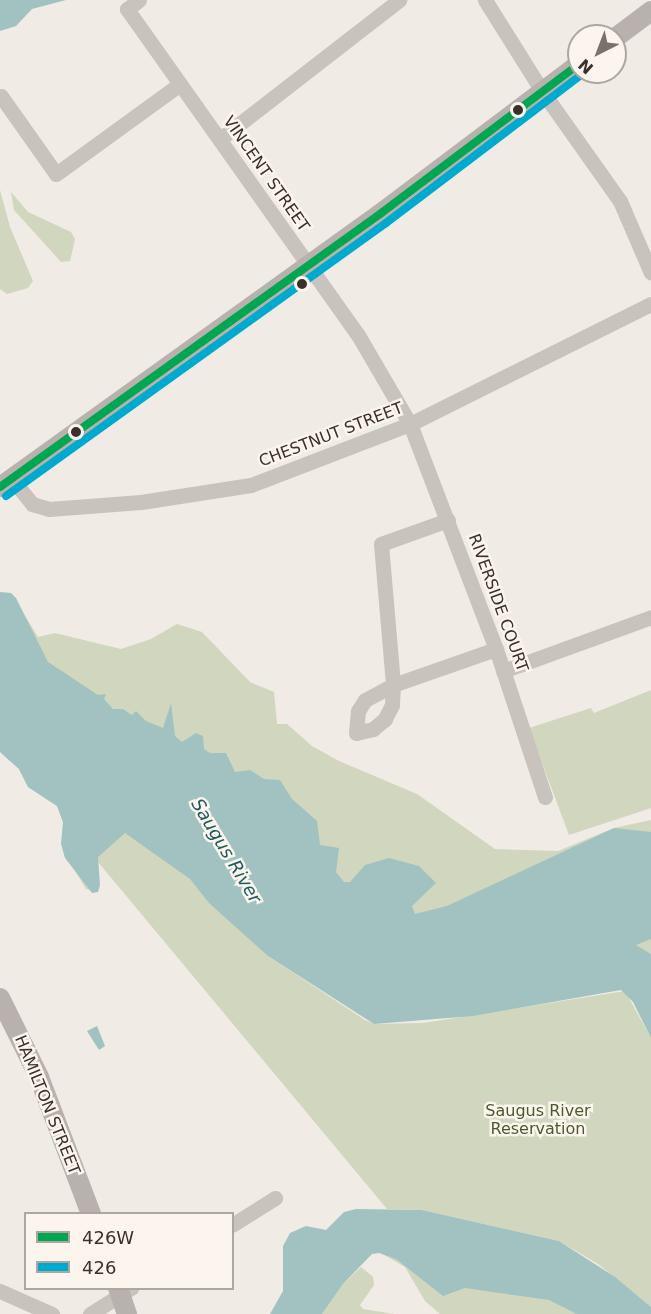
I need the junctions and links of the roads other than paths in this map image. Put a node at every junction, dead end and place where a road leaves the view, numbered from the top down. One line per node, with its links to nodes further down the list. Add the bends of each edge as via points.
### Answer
1 (399, 0): 10 (street)
2 (485, 0): 8 (street)
3 (133, 4): 7 (street, VINCENT STREET)
4 (651, 11): 5 (main road)
5 (627, 29)
6 (567, 73): 8 (main road)
7 (180, 84): 9 (street, via 56,174); 10 (street, VINCENT STREET)
8 (543, 91): 11 (main road); 12 (street, via 620,201)
9 (0, 96)
10 (219, 139): 11 (street, VINCENT STREET)
11 (308, 265): 14 (street, VINCENT STREET, via 358,335); 15 (main road)
12 (651, 273)
13 (651, 304): 14 (street, CHESTNUT STREET)
14 (410, 424): 15 (street, CHESTNUT STREET, via 275,478 204,494 43,508); 16 (street, RIVERSIDE COURT)
15 (6, 483)
16 (448, 520): 18 (street, RIVERSIDE COURT); 18 (street, via 381,544 393,685)
17 (651, 617): 19 (street)
18 (496, 649): 19 (street, RIVERSIDE COURT)
19 (503, 670): 20 (street, RIVERSIDE COURT)
20 (545, 797)
21 (0, 998): 23 (main road, HAMILTON STREET, via 39,1077)
22 (275, 1198): 24 (street)
23 (90, 1212)
24 (234, 1224)
25 (0, 1291): 27 (street)
26 (123, 1291): 28 (street); 29 (main road)
27 (51, 1314)
28 (90, 1314)
29 (128, 1314)

